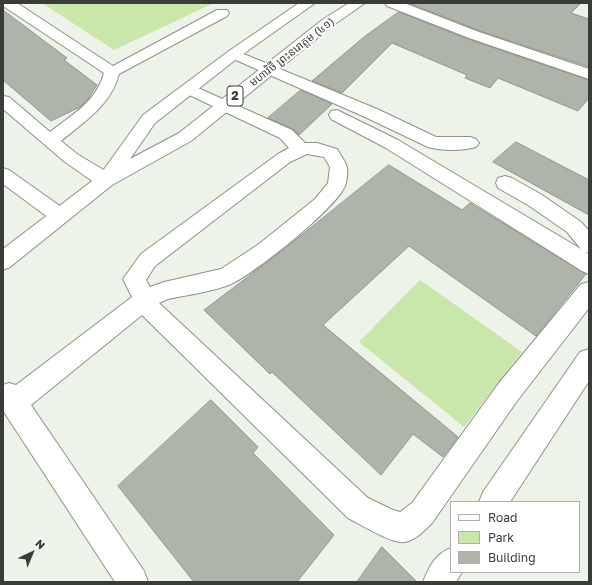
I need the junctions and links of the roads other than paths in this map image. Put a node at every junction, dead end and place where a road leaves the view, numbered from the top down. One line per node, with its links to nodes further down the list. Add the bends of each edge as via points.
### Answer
1 (8, 3): 8 (main road)
2 (308, 3): 6 (main road, មហាវិថី ព្រះនរោត្តម (៤១) / 2)
3 (392, 3): 9 (main road, via 474,35)
4 (355, 4): 7 (main road, មហាវិថី ព្រះនរោត្តម (៤១) / 2)
5 (222, 13): 8 (main road)
6 (234, 54): 7 (main road); 10 (main road, មហាវិថី ព្រះនរោត្តម (៤១) / 2)
7 (269, 69): 12 (main road, មហាវិថី ព្រះនរោត្តម (៤១) / 2); 15 (main road, via 371,112 434,144)
8 (112, 72): 14 (main road, via 108,87 96,104)
9 (589, 74)
10 (189, 89): 12 (main road); 18 (main road, មហាវិថី ព្រះនរោត្តម (៤១) / 2, via 149,119)
11 (3, 101): 14 (main road)
12 (225, 105): 16 (main road, via 286,134); 18 (main road, មហាវិថី ព្រះនរោត្តម (៤១) / 2, via 185,137)
13 (337, 115): 23 (main road, via 392,144)
14 (51, 140): 18 (main road)
15 (470, 144)
16 (300, 150): 25 (main road, via 284,158 148,260 134,279); 25 (main road, via 314,148 331,154 339,167 338,184 322,204 266,250 226,277 164,291)
17 (3, 175): 20 (main road)
18 (105, 180): 20 (main road, មហាវិថី ព្រះនរោត្តម (៤១) / 2)
19 (505, 183): 21 (main road, via 574,227)
20 (60, 216): 22 (main road, មហាវិថី ព្រះនរោត្តម (៤១) / 2)
21 (589, 245)
22 (3, 261)
23 (589, 265)
24 (589, 291): 25 (main road, via 508,392 422,514 404,528 389,524 358,508 152,311)
25 (146, 300): 29 (main road, via 11,399)
26 (589, 360): 27 (main road)
27 (494, 501)
28 (450, 564): 30 (main road)
29 (133, 582)
30 (438, 582)

